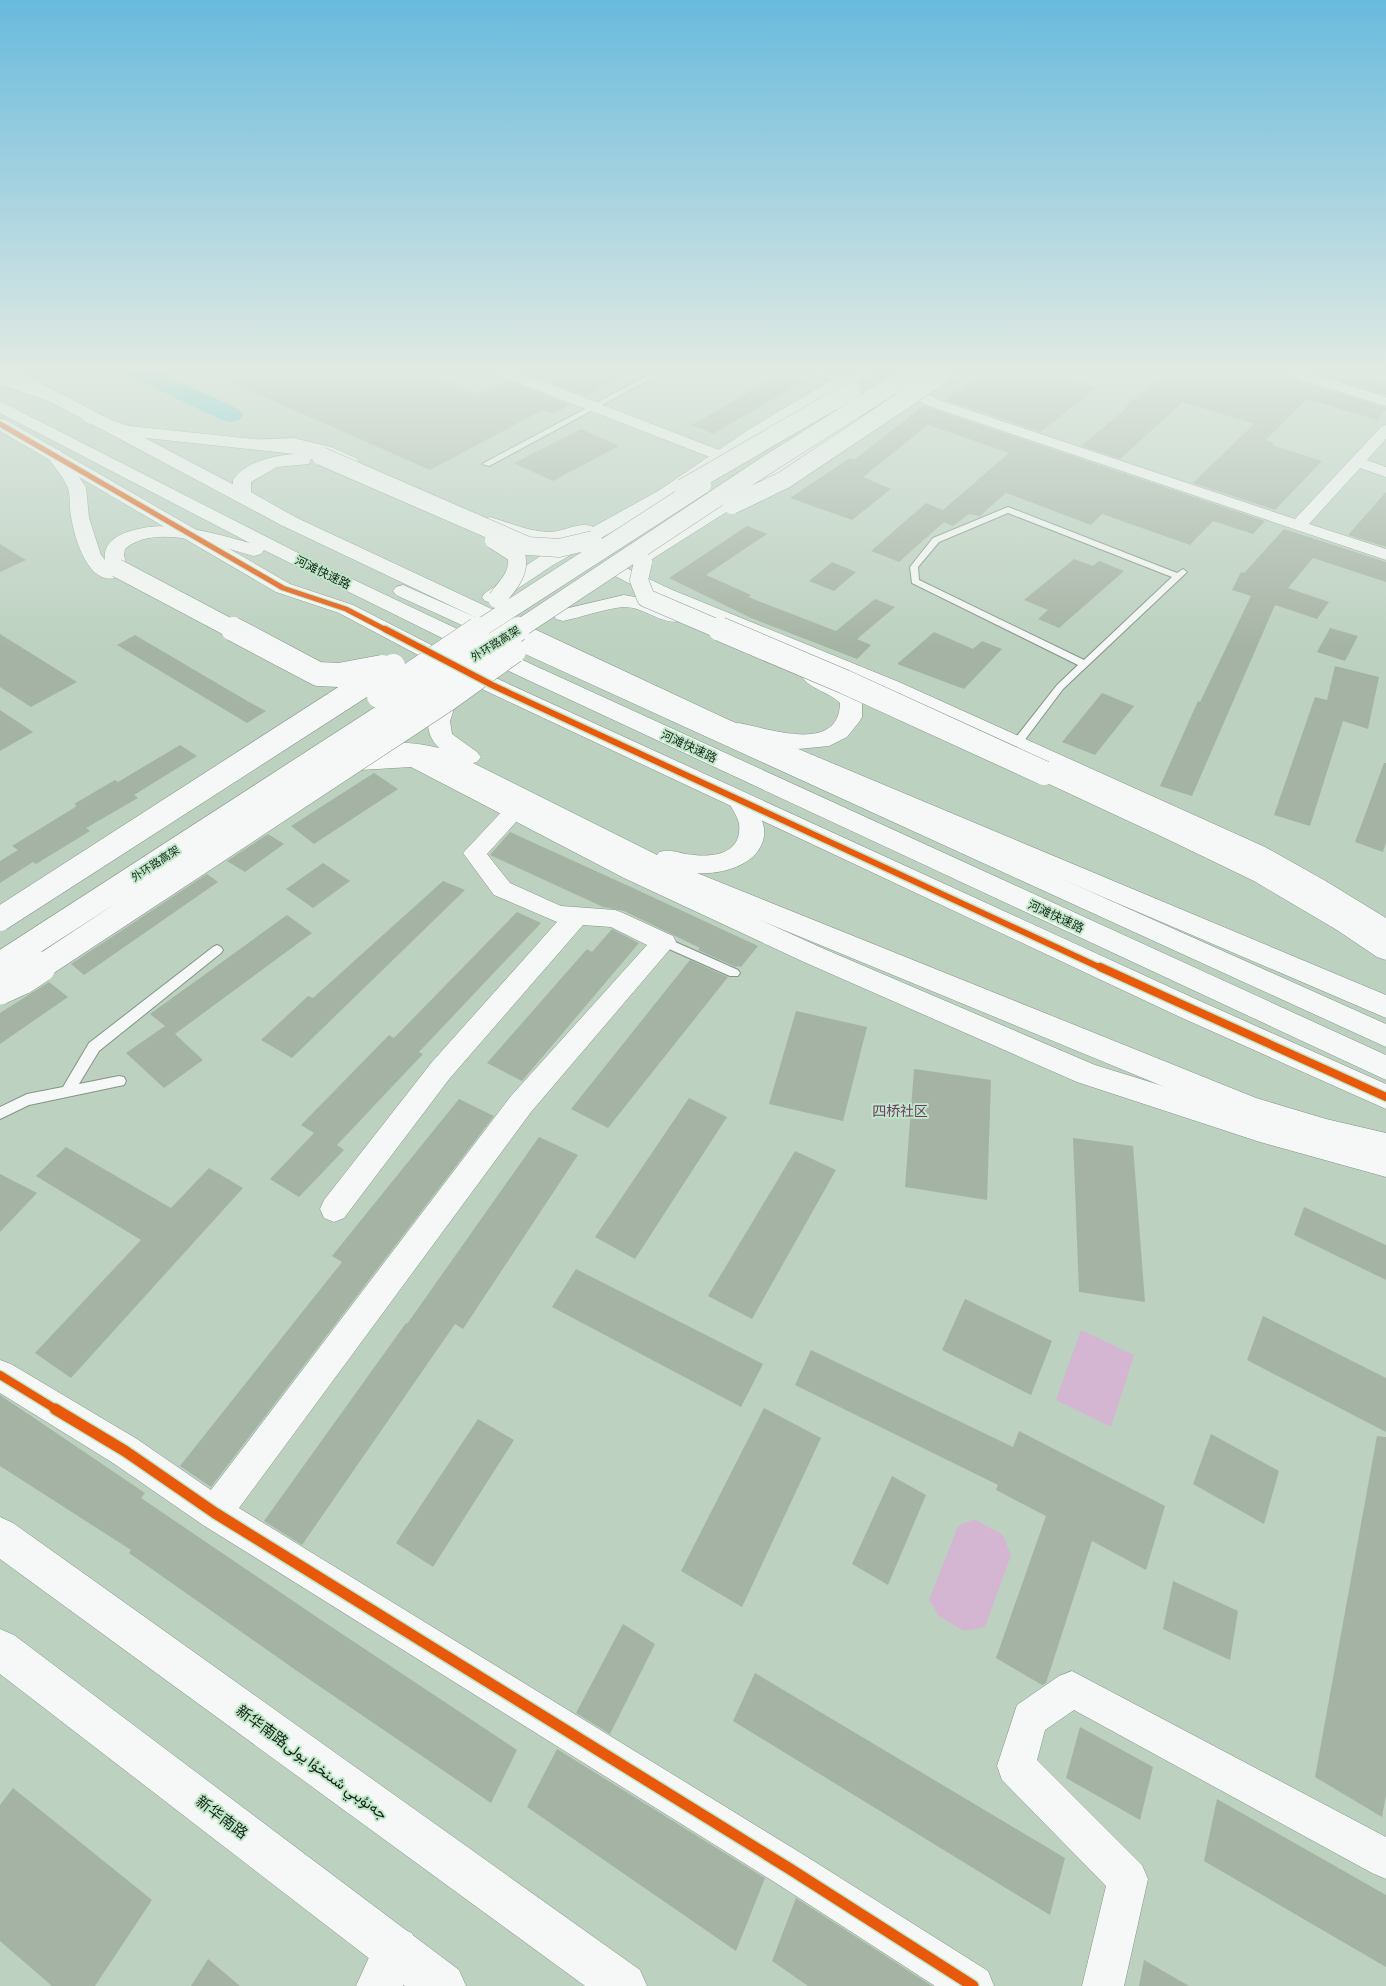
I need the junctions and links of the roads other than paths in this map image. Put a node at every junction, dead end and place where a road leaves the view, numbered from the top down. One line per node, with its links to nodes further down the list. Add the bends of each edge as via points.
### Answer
1 (61, 464): 32 (main road, via 77,487 80,518 92,557)
2 (71, 464): 27 (main road)
3 (94, 464): 31 (main road, 河滩快速路)
4 (141, 464): 63 (main road, 河滩快速路, via 382,581)
5 (178, 464): 25 (main road)
6 (271, 464): 25 (main road, via 242,480 242,494)
7 (329, 464): 34 (main road, bridge, via 504,545 516,554 518,571)
8 (331, 464): 28 (main road, bridge, via 528,546 560,548)
9 (354, 464): 23 (main road, via 508,530 538,539 579,534)
10 (710, 464): 23 (main road)
11 (719, 464): 22 (main road, bridge)
12 (725, 464): 22 (main road, bridge)
13 (736, 464): 54 (main road, 外环路高架, bridge)
14 (771, 464): 58 (main road, 外环路高架, bridge)
15 (784, 464): 24 (main road, bridge)
16 (791, 464): 33 (main road)
17 (808, 464): 24 (main road, bridge, via 784,480)
18 (1114, 464): 26 (street)
19 (1354, 464): 26 (street)
20 (1361, 464): 21 (street)
21 (1386, 472)
22 (704, 476): 28 (main road, bridge)
23 (650, 504): 35 (main road, via 546,561 492,596)
24 (728, 506): 30 (main road)
25 (288, 521): 35 (main road)
26 (1298, 526): 29 (street)
27 (192, 534): 31 (main road); 32 (main road, via 157,531 131,536 119,543 114,552); 38 (main road, via 283,588 346,609)
28 (593, 540): 34 (main road, bridge)
29 (1386, 555)
30 (643, 562): 36 (main road); 57 (main road, bridge, via 637,581 646,598 845,682 1240,863 1344,920)
31 (303, 563): 64 (main road, 河滩快速路, via 532,674)
32 (113, 571): 39 (main road, bridge, via 318,674 339,676); 44 (main road, bridge, via 305,682 315,691 316,700)
33 (622, 572): 37 (main road, via 540,624); 45 (main road)
34 (497, 599): 39 (main road)
35 (457, 601): 37 (main road)
36 (563, 615): 42 (main road, bridge); 43 (main road, via 624,601 644,604 822,681 852,701 851,717 840,732 821,741 790,741)
37 (535, 638): 43 (main road)
38 (404, 640): 41 (main road); 50 (main road, via 378,671)
39 (398, 663): 44 (main road, bridge)
40 (1085, 664): 40 (lane, via 1181,573 1008,510 936,540 914,567 915,581); 45 (lane, via 1060,686)
41 (492, 685): 47 (main road, via 465,685 418,699); 48 (main road)
42 (446, 700): 46 (main road, bridge); 48 (main road, via 438,730 445,744 640,846 684,864 704,866 736,858 750,843 753,826 750,814)
43 (721, 725): 62 (main road)
44 (290, 734): 52 (main road, bridge)
45 (1017, 743): 53 (main road, via 1256,853)
46 (363, 754): 61 (main road, bridge, via 78,943); 69 (main road, bridge, via 382,749 417,749 438,755 659,867 708,888 1250,1109)
47 (300, 778): 49 (main road, via 360,762 415,759); 60 (main road)
48 (741, 802): 67 (main road)
49 (515, 811): 51 (street, via 474,853 502,889 558,914); 70 (main road, via 633,872 813,955 1087,1074 1260,1129)
50 (0, 905)
51 (577, 916): 55 (street, via 615,919); 71 (street, via 441,1070)
52 (0, 919)
53 (1386, 932)
54 (0, 942)
55 (664, 942): 59 (lane); 73 (street, via 521,1104)
56 (217, 950): 66 (lane, via 94,1047)
57 (1386, 950)
58 (0, 964)
59 (734, 973)
60 (0, 980)
61 (0, 989)
62 (1386, 1006)
63 (1386, 1036)
64 (1386, 1068)
65 (119, 1081): 66 (lane)
66 (67, 1092): 68 (lane, via 27,1100)
67 (1386, 1097)
68 (0, 1113)
69 (1386, 1146)
70 (1386, 1164)
71 (334, 1209)
72 (0, 1375): 73 (street, via 125,1451)
73 (215, 1513): 80 (street)
74 (0, 1536): 79 (main road, 新华南路جەنۇبىي شىنخۇا يولى)
75 (0, 1649): 77 (main road, 新华南路)
76 (1386, 1859): 81 (street, via 1072,1689 1030,1718 1016,1766 1128,1879)
77 (387, 1968): 78 (main road, 新华南路)
78 (444, 1986)
79 (624, 1986)
80 (973, 1986)
81 (1102, 1986)

